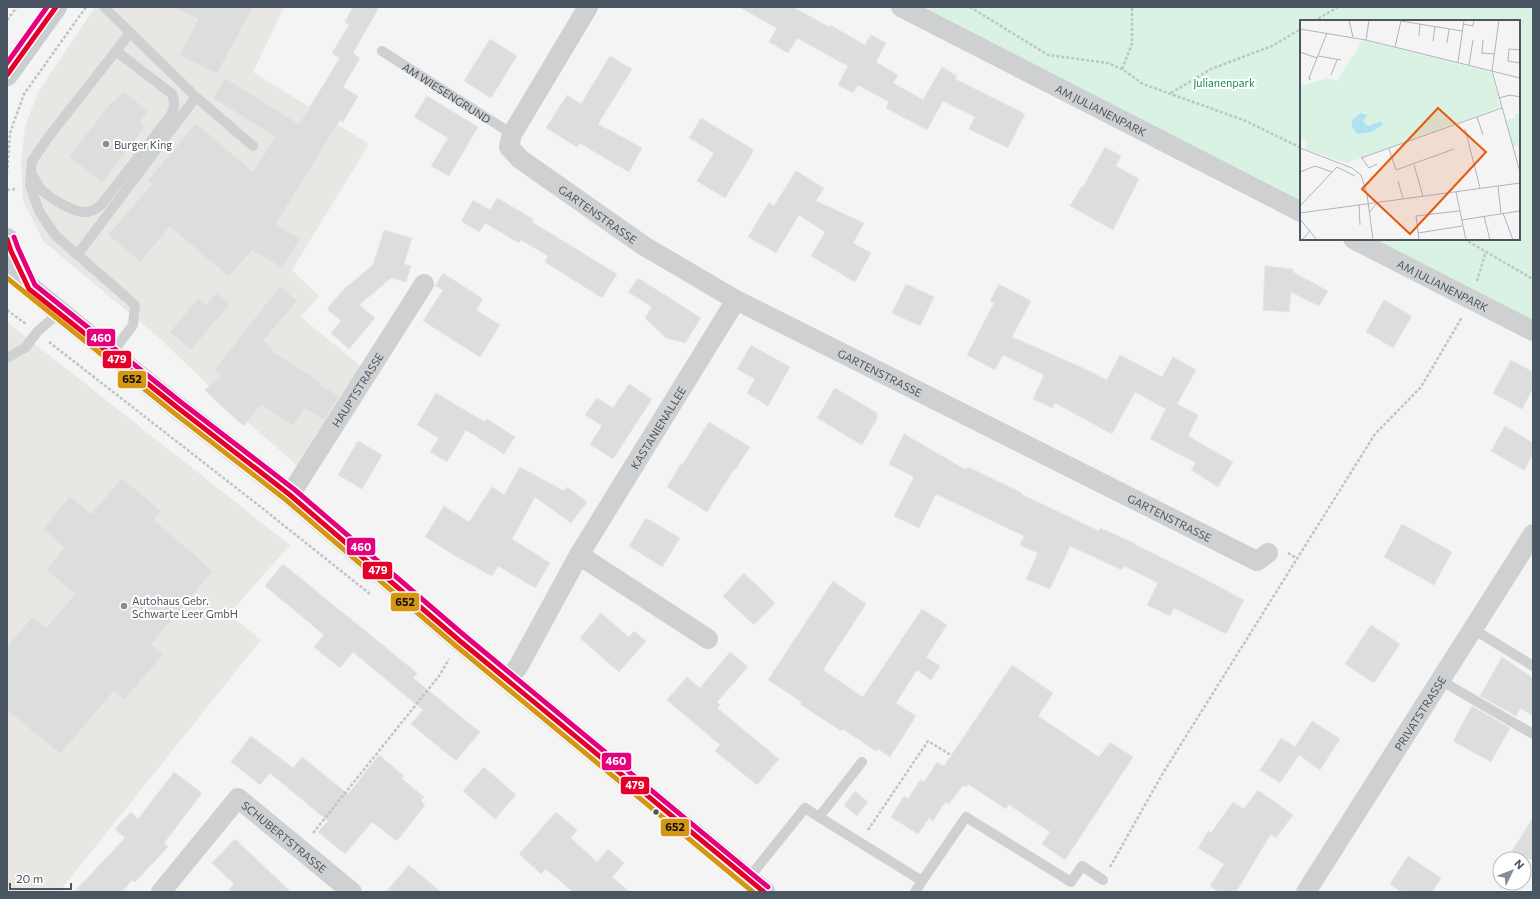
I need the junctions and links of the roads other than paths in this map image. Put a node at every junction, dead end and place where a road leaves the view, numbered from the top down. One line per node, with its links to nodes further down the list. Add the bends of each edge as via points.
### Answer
1 (56, 7): 8 (main road)
2 (104, 7): 5 (lane)
3 (588, 7): 10 (street)
4 (901, 7): 13 (street, AM JULIANENPARK)
5 (130, 33): 6 (lane); 9 (lane)
6 (116, 51): 12 (lane, via 47,139); 12 (lane, via 172,94 175,102 171,115 101,205 93,210 84,212 72,209 56,200 42,190)
7 (382, 51): 10 (lane, AM WIESENGRUND)
8 (7, 75)
9 (196, 97): 11 (lane); 16 (lane)
10 (511, 140): 20 (street, GARTENSTRASSE, via 520,159 644,246)
11 (253, 146)
12 (31, 166): 16 (lane, via 31,190 39,210 55,235)
13 (1300, 211)
14 (7, 239): 18 (main road)
15 (1355, 240): 22 (street, AM JULIANENPARK)
16 (77, 255): 23 (lane, via 135,305 133,325)
17 (7, 270): 18 (main road)
18 (21, 284): 21 (main road)
19 (424, 284): 25 (street, HAUPTSTRASSE)
20 (736, 300): 27 (street, GARTENSTRASSE, via 1257,561); 28 (street, KASTANIENALLEE)
21 (67, 319): 23 (main road); 24 (lane, via 53,318 37,332 25,348)
22 (1533, 331)
23 (111, 354): 25 (main road)
24 (7, 358)
25 (290, 495): 32 (main road)
26 (1533, 534): 29 (street, PRIVATSTRASSE)
27 (1268, 553)
28 (579, 555): 30 (street); 32 (street, KASTANIENALLEE, via 518,667)
29 (1473, 629): 31 (lane); 33 (street, PRIVATSTRASSE)
30 (708, 639)
31 (1533, 666)
32 (506, 680): 39 (main road)
33 (1440, 680): 34 (lane); 43 (street, PRIVATSTRASSE)
34 (1533, 734)
35 (862, 762): 36 (lane)
36 (819, 817): 38 (lane); 39 (lane, via 806,808)
37 (1103, 880): 38 (lane, via 1082,866 1071,882 966,817)
38 (922, 881): 42 (lane)
39 (756, 886)
40 (161, 892): 41 (street, SCHUBERTSTRASSE, via 238,798)
41 (352, 892)
42 (914, 892)
43 (1306, 892)

